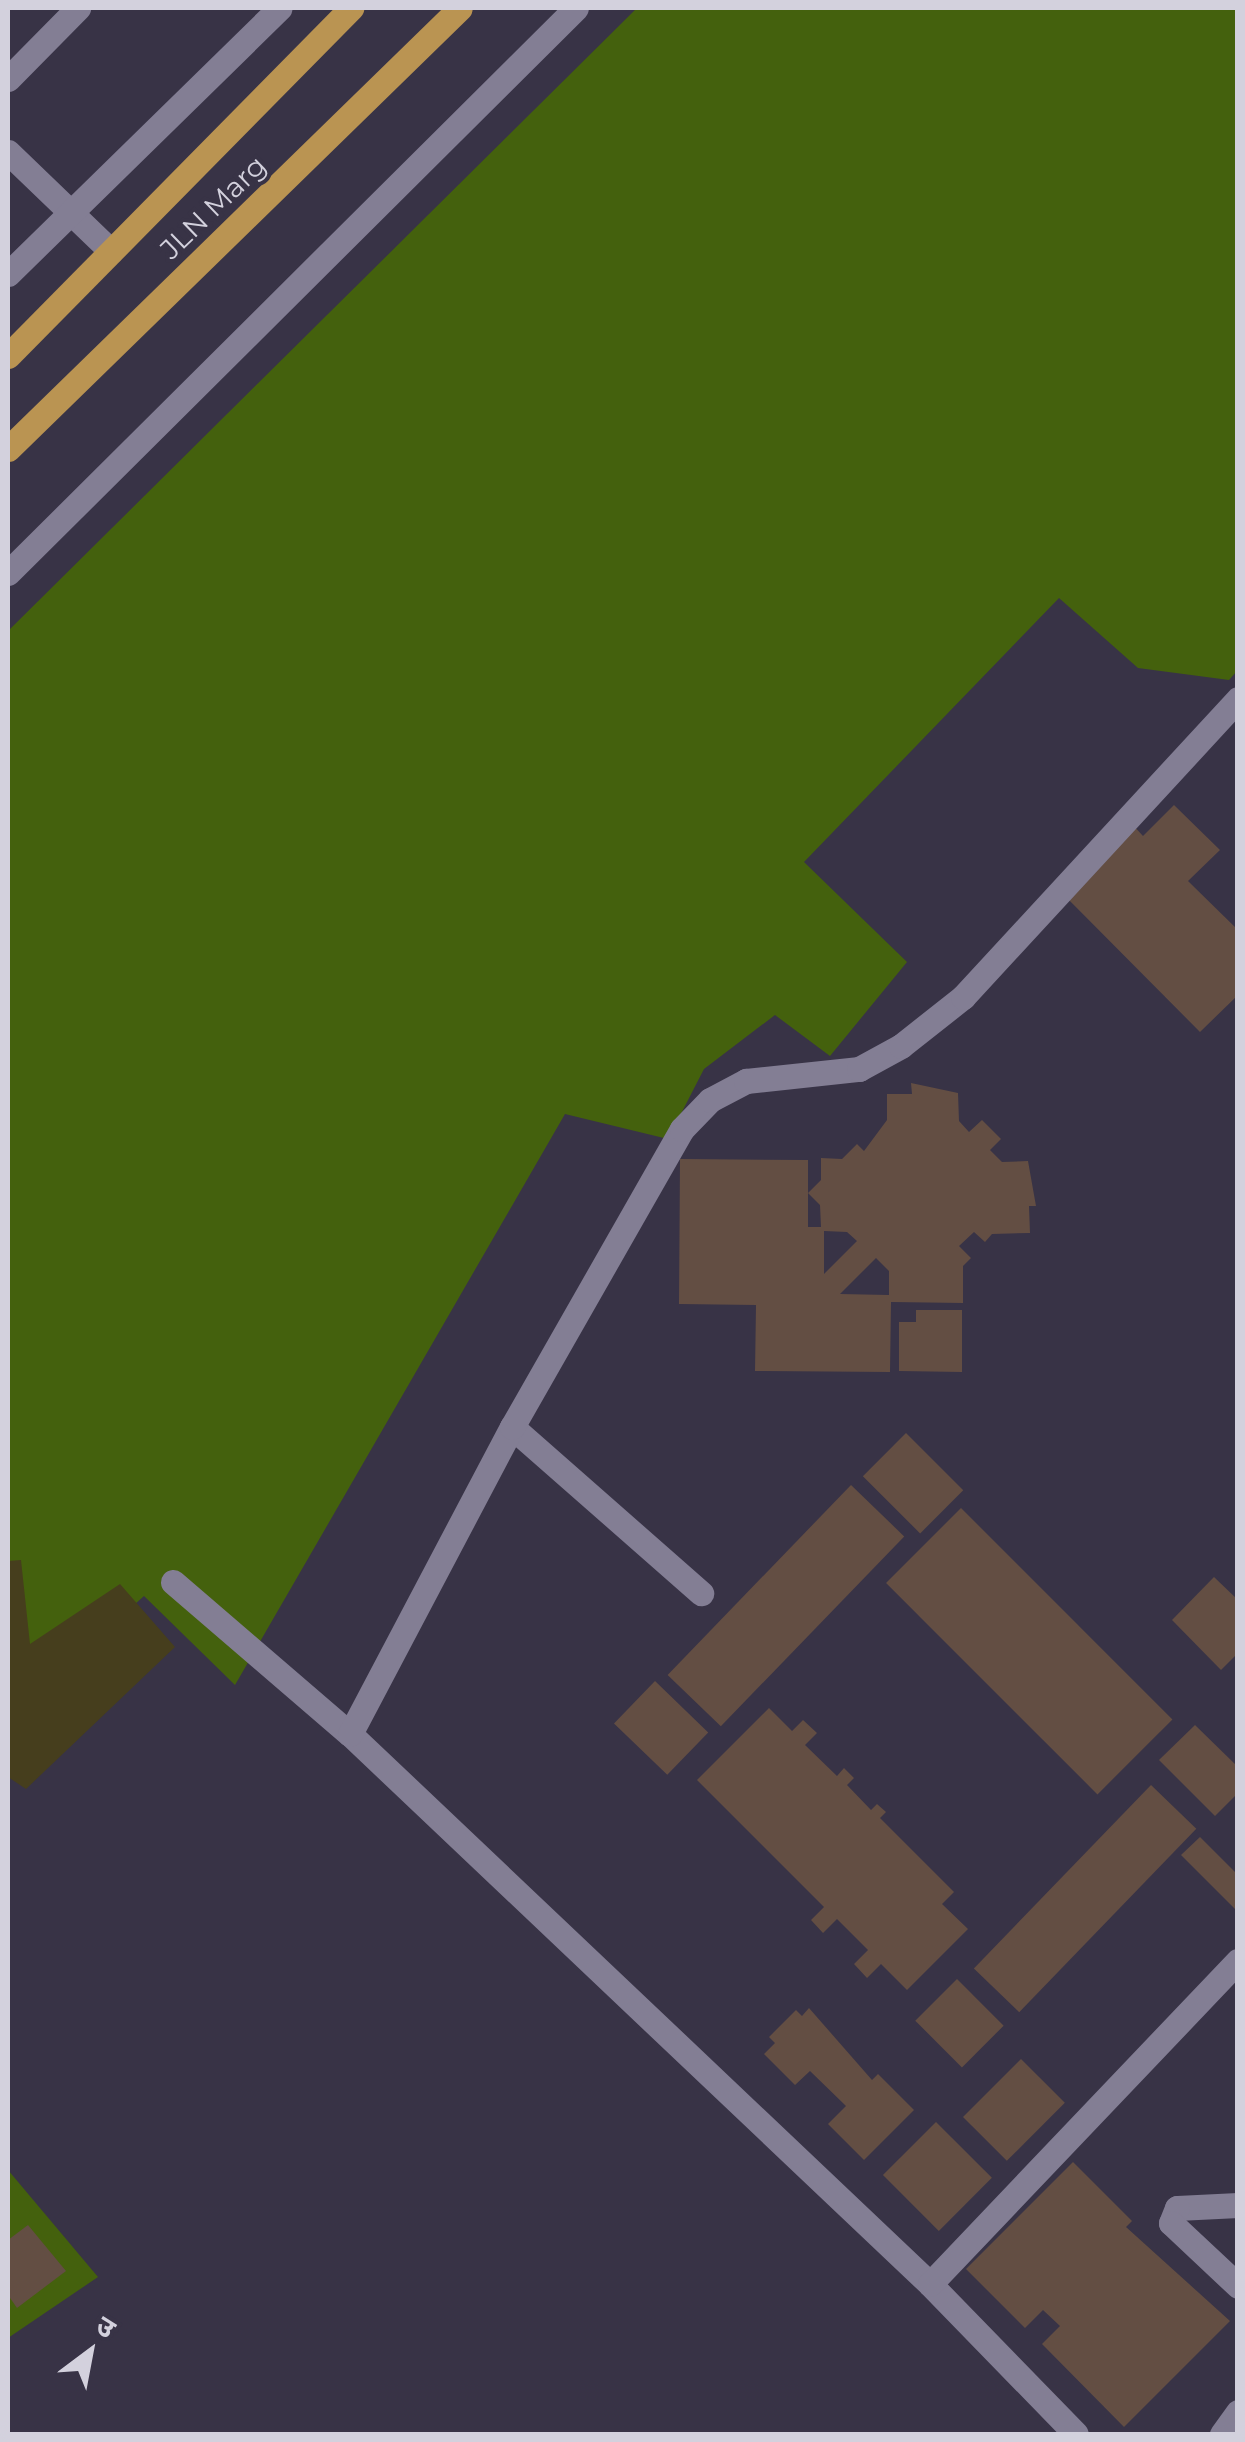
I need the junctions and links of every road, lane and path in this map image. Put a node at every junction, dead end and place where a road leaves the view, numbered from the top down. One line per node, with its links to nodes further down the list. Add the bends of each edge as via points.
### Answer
1 (78, 8): 6 (street)
2 (280, 8): 8 (street)
3 (351, 8): 9 (main road, JLN Marg)
4 (460, 8): 12 (main road, JLN Marg)
5 (576, 8): 13 (street)
6 (8, 79)
7 (8, 152): 8 (street)
8 (71, 210): 9 (street); 10 (street)
9 (111, 251): 11 (main road, JLN Marg)
10 (8, 274)
11 (8, 356)
12 (8, 449)
13 (8, 573)
14 (1238, 698): 15 (street, via 963,997 901,1046 858,1069 746,1081 710,1100 649,1181)
15 (512, 1427): 17 (street); 18 (street)
16 (173, 1582): 18 (street)
17 (702, 1593)
18 (350, 1734): 21 (street)
19 (1238, 1962): 21 (street)
20 (1238, 2206): 22 (street, via 1177,2208 1171,2223)
21 (930, 2284): 24 (street)
22 (1238, 2286)
23 (1238, 2412): 25 (street)
24 (1076, 2434)
25 (1222, 2434)

